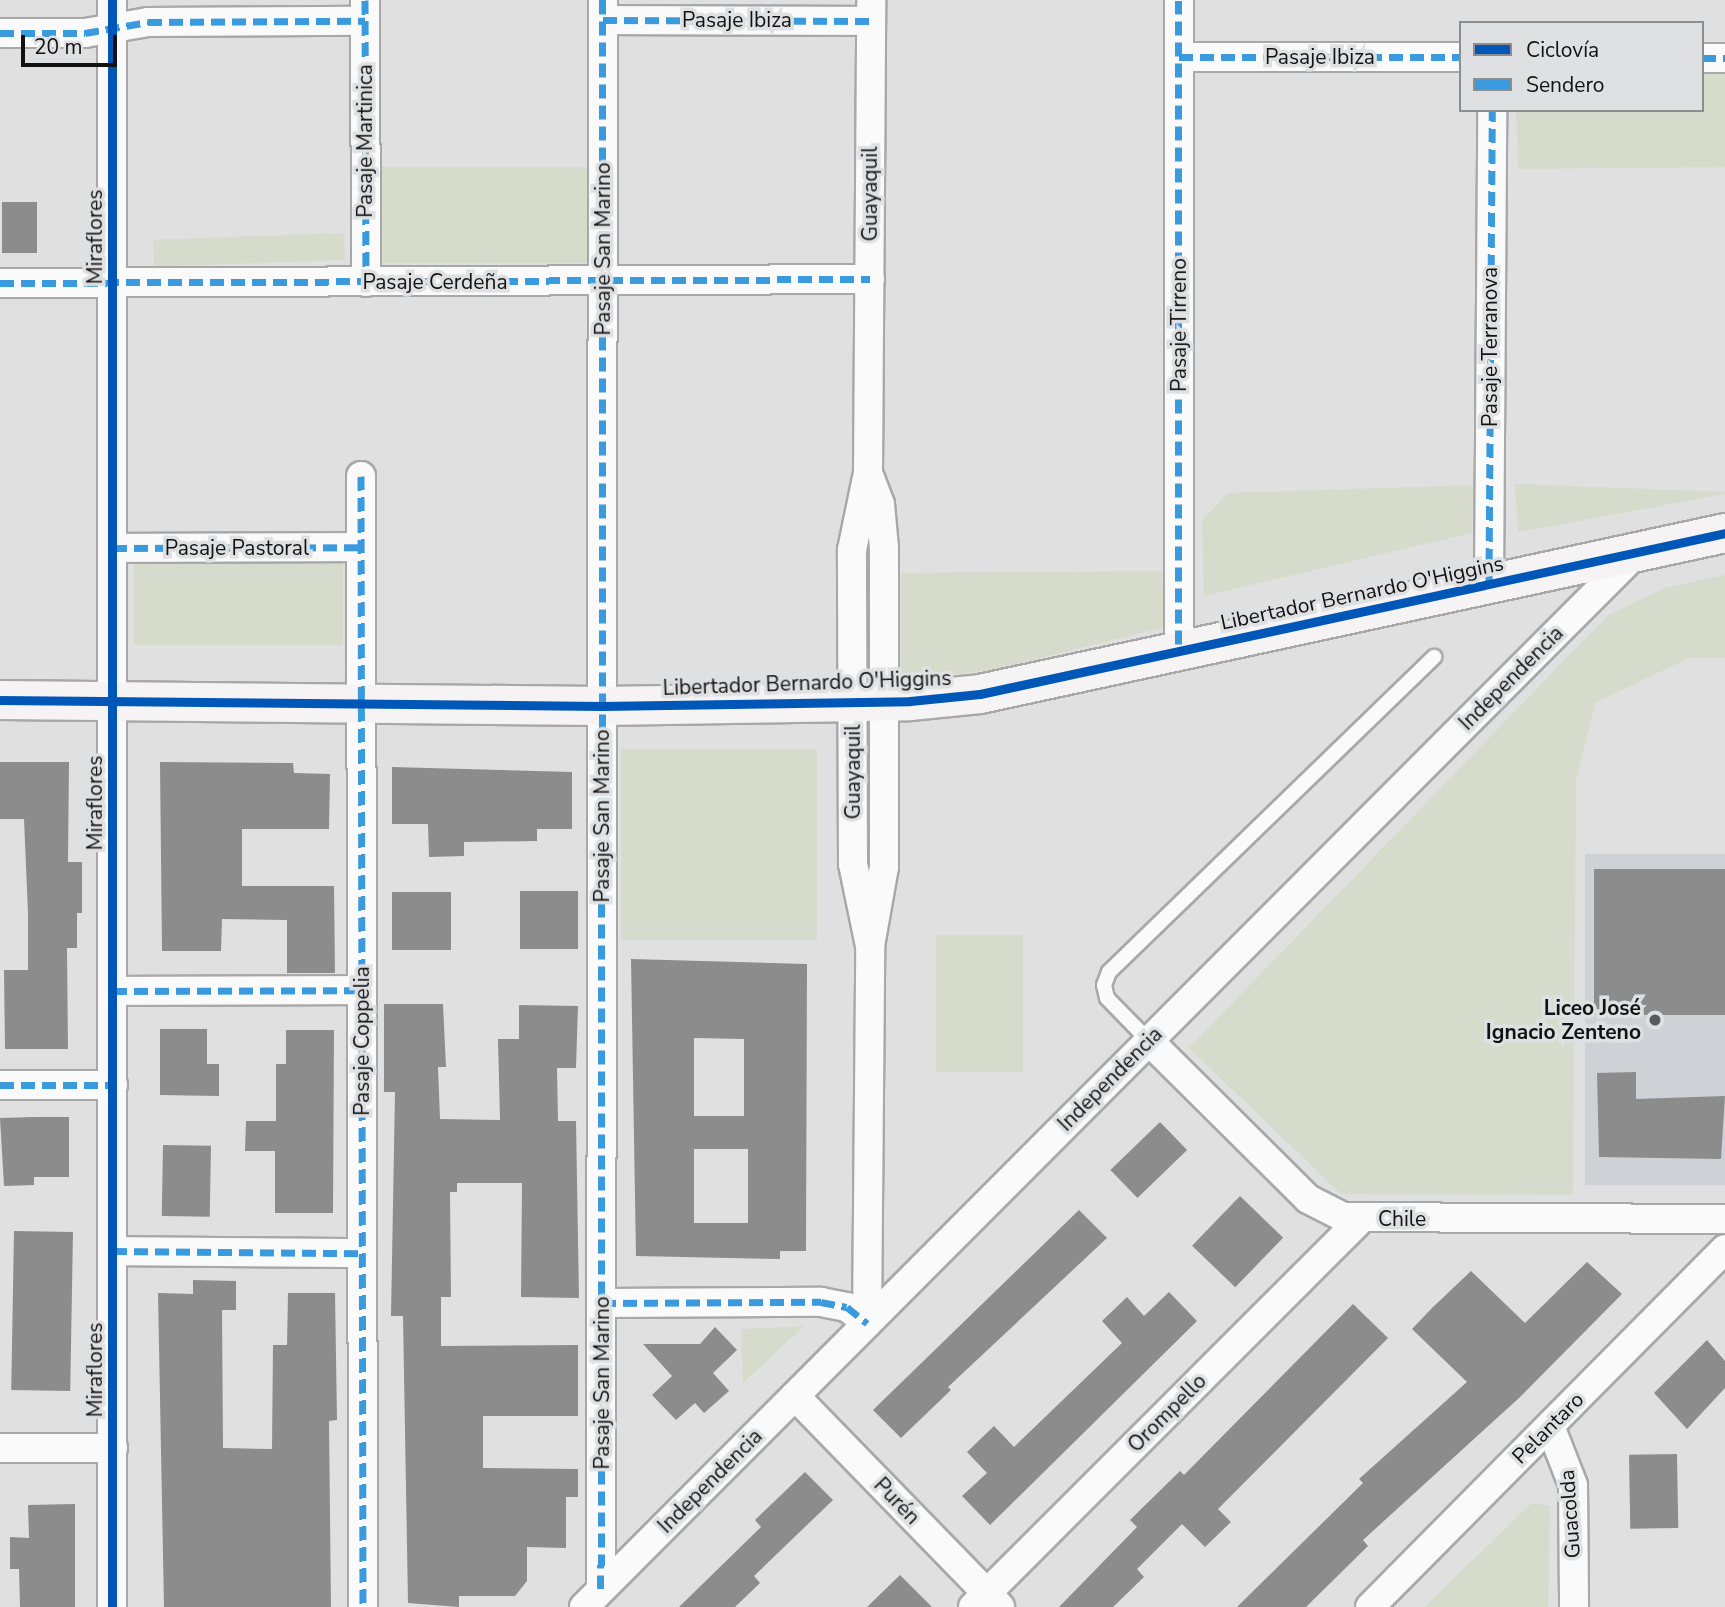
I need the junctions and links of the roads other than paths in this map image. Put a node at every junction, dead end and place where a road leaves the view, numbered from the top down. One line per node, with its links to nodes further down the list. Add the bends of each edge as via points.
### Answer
1 (1178, 0): 7 (street, Pasaje Tirreno)
2 (603, 10): 4 (street, Pasaje Ibiza); 13 (street, Pasaje San Marino)
3 (365, 11): 5 (street, via 148,22); 14 (street, Pasaje Martinica)
4 (871, 11): 12 (street, Guayaquil)
5 (112, 14): 6 (street, via 85,33); 15 (street, Miraflores)
6 (0, 33)
7 (1178, 57): 8 (street, Pasaje Ibiza); 23 (street, Pasaje Tirreno)
8 (1459, 57)
9 (1704, 58): 10 (street)
10 (1725, 58)
11 (1492, 112): 22 (street, Pasaje Terranova)
12 (870, 279): 13 (street, Pasaje Cerdeña); 27 (street, Guayaquil, via 868,473 853,540)
13 (603, 281): 14 (street, Pasaje Cerdeña); 29 (street, Pasaje San Marino)
14 (366, 282): 15 (street, Pasaje Cerdeña)
15 (113, 283): 16 (street, Pasaje Cerdeña); 20 (street, Miraflores)
16 (0, 284)
17 (361, 476): 19 (street, Pasaje Coppelia)
18 (1725, 533): 21 (street, Libertador Bernardo O'Higgins)
19 (361, 547): 20 (street, Pasaje Pastoral); 28 (street, Pasaje Coppelia)
20 (113, 548): 26 (street, Miraflores)
21 (1637, 552): 22 (street, Libertador Bernardo O'Higgins); 32 (street, Independencia)
22 (1489, 583): 23 (street, Libertador Bernardo O'Higgins)
23 (1179, 650): 27 (street, Libertador Bernardo O'Higgins, via 980,694)
24 (1434, 657): 32 (lane, via 1109,972 1104,985 1107,998)
25 (0, 700): 26 (street, Libertador Bernardo O'Higgins)
26 (113, 703): 28 (street, Libertador Bernardo O'Higgins); 31 (street, Miraflores)
27 (868, 703): 29 (street, Libertador Bernardo O'Higgins); 41 (street, Guayaquil, via 854,883 870,946)
28 (361, 704): 29 (street, Libertador Bernardo O'Higgins); 30 (street, Pasaje Coppelia)
29 (602, 706): 40 (street, Pasaje San Marino)
30 (362, 990): 31 (street); 39 (street, Pasaje Coppelia)
31 (113, 991): 34 (street, Miraflores)
32 (1149, 1041): 35 (street, Chile, via 1308,1199 1330,1212); 41 (street, Independencia)
33 (0, 1085): 34 (street)
34 (113, 1085): 38 (street, Miraflores)
35 (1361, 1219): 36 (street, Chile); 47 (street, Orompello)
36 (1725, 1219)
37 (1725, 1249): 43 (street, Pelantaro)
38 (113, 1251): 39 (street); 45 (street, Miraflores)
39 (362, 1253): 49 (street, Pasaje Coppelia)
40 (602, 1303): 41 (street, via 821,1302 847,1307); 46 (street, Pasaje San Marino)
41 (867, 1323): 42 (street, Independencia)
42 (794, 1396): 46 (street, Independencia); 47 (street, Purén)
43 (1550, 1426): 50 (street, Pelantaro); 51 (street, Guacolda, via 1573,1486)
44 (0, 1448): 45 (street)
45 (113, 1448): 48 (street, Miraflores)
46 (593, 1598)
47 (987, 1603)
48 (112, 1607)
49 (363, 1607)
50 (1370, 1607)
51 (1574, 1607)

